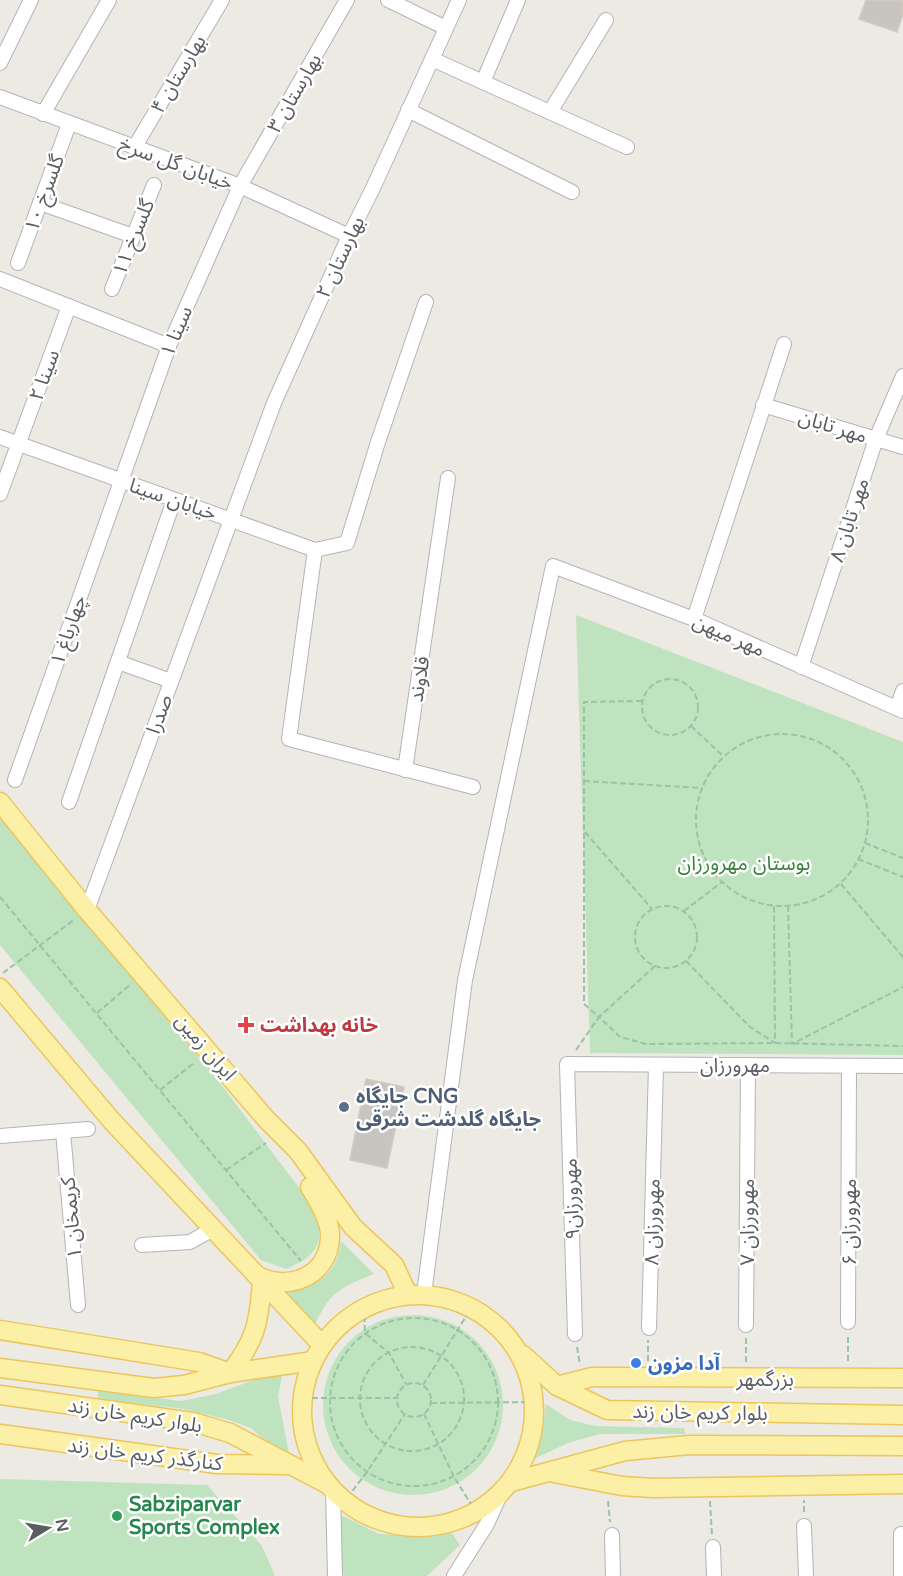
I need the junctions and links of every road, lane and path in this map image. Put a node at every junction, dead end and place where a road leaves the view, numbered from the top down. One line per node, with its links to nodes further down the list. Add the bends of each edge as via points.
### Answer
1 (31, 0): 11 (street)
2 (109, 0): 16 (street)
3 (222, 0): 19 (street, بهارستان ۴)
4 (347, 0): 21 (street, بهارستان ۳)
5 (388, 0): 9 (street)
6 (459, 0): 9 (street, بهارستان ۲)
7 (518, 0): 12 (street)
8 (606, 20): 15 (street)
9 (446, 28): 10 (street, بهارستان ۲)
10 (432, 59): 12 (street); 14 (street, بهارستان ۲)
11 (0, 63)
12 (483, 82): 15 (street)
13 (0, 97): 16 (street, خیابان گل سرخ)
14 (408, 110): 22 (street); 25 (street, بهارستان ۲)
15 (550, 112): 18 (street)
16 (43, 114): 17 (street, خیابان گل سرخ)
17 (69, 124): 19 (street, خیابان گل سرخ); 23 (street, گلسرخ ۱۰)
18 (627, 147)
19 (134, 148): 21 (street, خیابان گل سرخ)
20 (154, 185): 24 (street, گلسرخ ۱۱)
21 (240, 186): 25 (street, خیابان گل سرخ); 32 (street, سینا ۱)
22 (572, 192)
23 (40, 203): 24 (street); 26 (street, گلسرخ ۱۰)
24 (133, 236): 28 (street, گلسرخ ۱۱)
25 (349, 236): 43 (street, بهارستان ۲, via 274,403)
26 (18, 263)
27 (0, 279): 30 (street)
28 (112, 289)
29 (426, 302): 44 (street, via 347,543)
30 (69, 306): 32 (street); 37 (street, سینا ۲)
31 (784, 344): 34 (street)
32 (169, 346): 40 (street, سینا ۱)
33 (903, 376): 36 (street, مهر تابان ۸)
34 (763, 405): 36 (street, مهر تابان); 45 (street)
35 (0, 437): 37 (street, خیابان سینا)
36 (876, 439): 38 (street, مهر تابان); 47 (street, مهر تابان ۸)
37 (18, 444): 40 (street, خیابان سینا); 41 (street, سینا ۲)
38 (903, 447)
39 (448, 478): 54 (street, قلاوند)
40 (121, 480): 42 (street, خیابان سینا); 55 (street, چهارباغ ۱)
41 (0, 494)
42 (174, 500): 43 (street, خیابان سینا); 46 (street)
43 (230, 519): 44 (street, خیابان سینا); 48 (street, صدرا)
44 (315, 550): 54 (street, via 289,739)
45 (694, 619): 47 (street, مهر میهن); 104 (street, مهر میهن, via 553,566 465,980)
46 (118, 662): 48 (street); 60 (street)
47 (801, 667): 51 (street, مهر میهن)
48 (171, 681): 72 (street, صدرا)
49 (903, 691): 51 (street)
50 (642, 701): 52 (path, via 644,719 657,732 675,735); 52 (path, via 645,692 660,680 687,684 698,709); 56 (path, via 584,702)
51 (900, 710)
52 (691, 726): 53 (path)
53 (723, 756): 58 (path); 62 (path, via 743,742 766,734 791,734 815,740 836,753 853,771 864,793 868,818)
54 (405, 770): 57 (street)
55 (15, 780)
56 (584, 781): 58 (path); 61 (path)
57 (474, 787)
58 (701, 788): 66 (path, via 696,808 700,848)
59 (0, 802): 72 (main road, ایران زمین)
60 (69, 802)
61 (585, 832): 71 (path); 83 (path, via 584,1004)
62 (865, 843): 63 (path); 64 (path)
63 (903, 858)
64 (858, 859): 65 (path); 67 (path)
65 (903, 877)
66 (722, 882): 69 (path, via 737,894); 73 (path)
67 (841, 883): 70 (path, via 808,902); 75 (path)
68 (0, 897): 74 (path)
69 (774, 906): 70 (path); 84 (path)
70 (788, 906): 85 (path)
71 (652, 909): 73 (path, via 669,905); 77 (path, via 638,923 635,933 640,953)
72 (87, 910): 74 (path); 78 (main road, ایران زمین)
73 (684, 911): 76 (path, via 697,936)
74 (40, 945): 79 (path); 82 (path)
75 (903, 957)
76 (686, 961): 77 (path, via 671,967); 84 (path, via 750,1028)
77 (655, 966): 83 (path)
78 (142, 974): 82 (path); 87 (main road, ایران زمین)
79 (0, 975)
80 (903, 987): 85 (path)
81 (0, 988): 100 (main road, via 111,1120)
82 (97, 1014): 93 (path)
83 (599, 1017): 84 (path, via 620,1037 646,1044); 88 (path)
84 (775, 1043): 85 (path)
85 (792, 1044): 86 (path)
86 (903, 1046)
87 (209, 1051): 93 (path); 94 (main road, ایران زمین)
88 (567, 1064): 89 (street, مهرورزان); 114 (street, مهرورزان۹)
89 (656, 1065): 90 (street, مهرورزان); 110 (street, مهرورزان ۸)
90 (748, 1065): 91 (street, مهرورزان); 109 (street, مهرورزان ۷)
91 (849, 1066): 92 (street, مهرورزان); 108 (street, مهرورزان ۶)
92 (903, 1066)
93 (160, 1090): 99 (path)
94 (266, 1119): 98 (main road); 104 (main road, ایران زمین, via 298,1151 353,1227 394,1265)
95 (88, 1129): 96 (street)
96 (63, 1131): 97 (street); 105 (street, کریمخان ۱)
97 (0, 1136)
98 (277, 1136): 99 (path); 102 (main road, via 322,1206 331,1237 325,1259)
99 (226, 1170): 102 (path)
100 (213, 1229): 101 (street, via 190,1242); 103 (main road)
101 (142, 1245)
102 (312, 1275): 103 (main road, via 282,1283)
103 (259, 1278): 116 (main road); 120 (main road, via 255,1331 246,1353)
104 (416, 1293): 106 (main road); 107 (main road)
105 (78, 1305)
106 (364, 1307): 113 (path); 116 (main road, via 334,1330)
107 (472, 1307): 112 (path); 115 (main road, via 493,1321)
108 (849, 1322): 122 (path)
109 (746, 1325): 124 (path)
110 (649, 1328): 121 (path)
111 (0, 1330): 120 (main road, via 199,1362)
112 (458, 1330): 113 (path, via 435,1320 411,1318 387,1322); 118 (path); 137 (path, via 475,1343 488,1361)
113 (365, 1333): 117 (path); 132 (path, via 340,1362)
114 (575, 1334): 125 (path)
115 (518, 1350): 128 (main road, بلوار کریم خان زند); 134 (main road, via 529,1375)
116 (318, 1353): 120 (main road, بلوار کریم خان زند); 130 (main road)
117 (389, 1353): 118 (path, via 416,1347); 126 (path); 133 (path, via 372,1365)
118 (441, 1356): 127 (path); 136 (path, via 457,1372)
119 (0, 1368): 120 (main road, بلوار کریم خان زند, via 154,1388)
120 (230, 1373)
121 (647, 1378): 124 (main road, بزرگمهر); 125 (main road, بزرگمهر)
122 (848, 1378): 123 (main road, بزرگمهر); 124 (main road, بزرگمهر)
123 (903, 1378)
124 (746, 1379)
125 (582, 1380): 128 (main road, بزرگمهر)
126 (406, 1384): 127 (path); 131 (path)
127 (423, 1385): 135 (path)
128 (557, 1386): 140 (main road, بلوار کریم خان زند, via 607,1410)
129 (0, 1395): 145 (main road, بلوار کریم خان زند, via 193,1422 230,1433)
130 (303, 1398): 132 (path); 154 (main road, via 307,1444 316,1466)
131 (396, 1398): 133 (path); 138 (path)
132 (330, 1399): 133 (path); 146 (path, via 339,1440)
133 (361, 1399): 142 (path, via 362,1414 370,1430)
134 (534, 1402): 137 (path); 153 (main road, via 534,1430 525,1457)
135 (431, 1403): 136 (path); 139 (path)
136 (464, 1403): 137 (path); 143 (path, via 460,1421)
137 (498, 1403): 148 (path, via 495,1426 486,1446 472,1464)
138 (405, 1414): 139 (path); 142 (path)
139 (424, 1414): 143 (path)
140 (903, 1414)
141 (0, 1434): 145 (main road, کنارگذر کریم خان زند, via 217,1464)
142 (386, 1443): 143 (path, via 400,1450 417,1451); 146 (path)
143 (438, 1444): 148 (path)
144 (903, 1446): 147 (main road, بلوار کریم خان زند, via 689,1445 625,1451)
145 (291, 1466): 154 (main road, بلوار کریم خان زند)
146 (367, 1472): 148 (path, via 388,1482 410,1486); 154 (path)
147 (549, 1473): 149 (main road); 153 (main road, بلوار کریم خان زند)
148 (454, 1477): 155 (path)
149 (606, 1483): 152 (main road, via 653,1488); 158 (path)
150 (903, 1484): 151 (main road)
151 (804, 1485): 152 (main road); 156 (path)
152 (708, 1486): 159 (path)
153 (506, 1488): 155 (main road, بلوار کریم خان زند); 161 (street)
154 (335, 1492): 155 (main road, بلوار کریم خان زند, via 364,1514 409,1527 443,1525); 160 (street)
155 (476, 1512)
156 (804, 1526): 164 (street)
157 (901, 1534): 165 (street)
158 (612, 1535): 162 (street)
159 (713, 1546): 163 (street)
160 (335, 1576)
161 (454, 1576)
162 (613, 1576)
163 (714, 1576)
164 (806, 1576)
165 (901, 1576)

